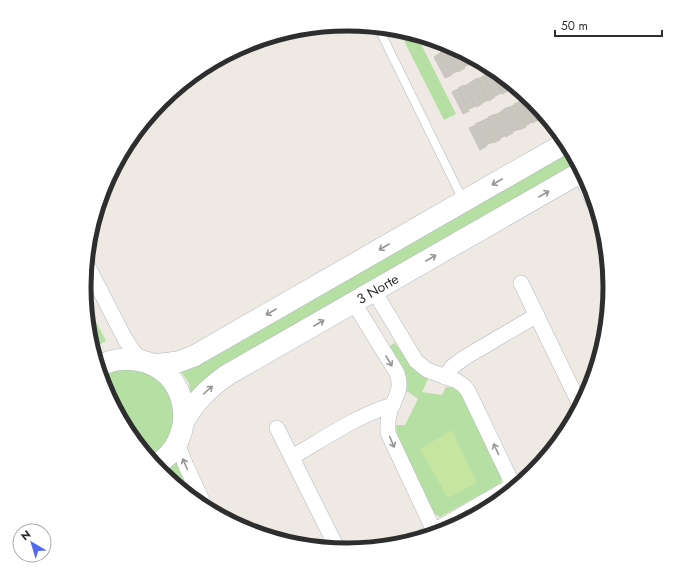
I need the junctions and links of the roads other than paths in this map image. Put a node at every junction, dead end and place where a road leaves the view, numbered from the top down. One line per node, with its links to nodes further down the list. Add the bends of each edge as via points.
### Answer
1 (381, 33): 4 (lane)
2 (561, 145): 4 (street, one-way to 4)
3 (578, 174): 7 (street, 3 Norte, one-way to 3)
4 (464, 201): 10 (street, one-way to 10, via 194,356 178,362)
5 (92, 274): 10 (street, via 125,339 133,351)
6 (521, 283): 9 (street)
7 (374, 291): 8 (street, 3 Norte); 12 (street, via 416,360 427,370)
8 (354, 303): 14 (street, one-way to 14, via 397,373 400,387); 15 (street, 3 Norte, one-way to 8, via 196,402 215,383)
9 (537, 315): 12 (street, via 464,358 452,367); 13 (street)
10 (148, 363): 11 (street, via 128,359 115,360); 15 (street, via 169,376 180,393)
11 (103, 365)
12 (445, 377): 20 (street, one-way to 12, via 468,391 461,383)
13 (578, 401)
14 (392, 405): 18 (street, via 367,414); 24 (street, one-way to 24, via 388,425 391,440)
15 (184, 421): 17 (street)
16 (277, 428): 18 (street)
17 (177, 443): 19 (street); 22 (street, one-way to 17)
18 (292, 458): 25 (street)
19 (160, 462)
20 (512, 484)
21 (507, 489): 23 (street)
22 (201, 498)
23 (446, 524)
24 (433, 529)
25 (335, 543)

